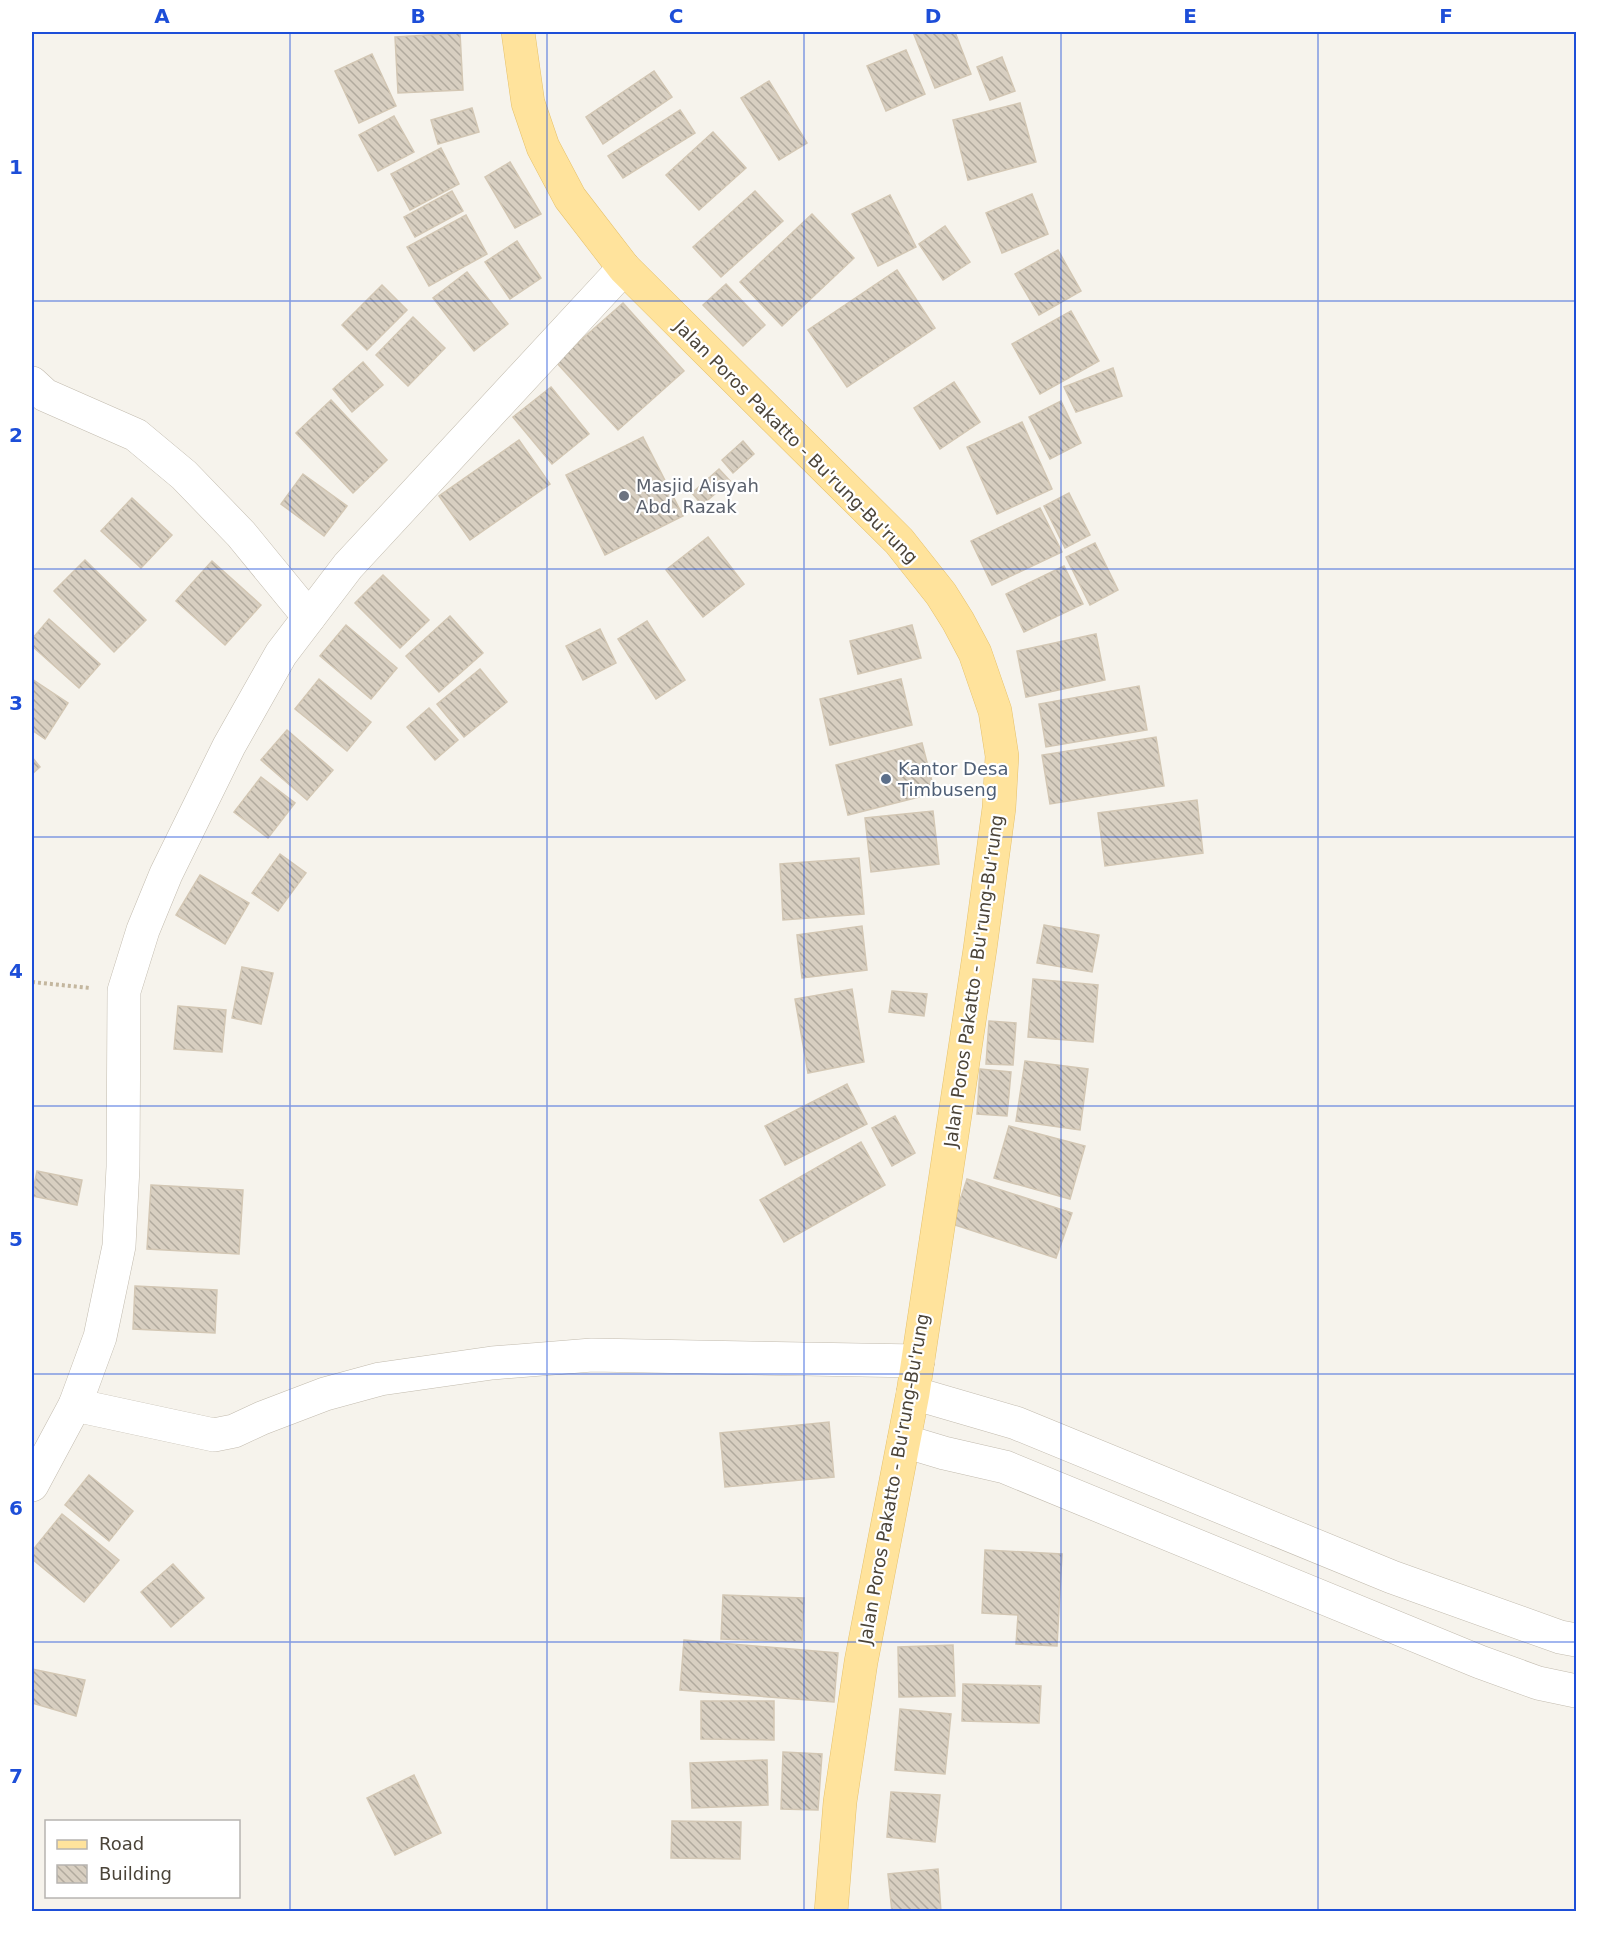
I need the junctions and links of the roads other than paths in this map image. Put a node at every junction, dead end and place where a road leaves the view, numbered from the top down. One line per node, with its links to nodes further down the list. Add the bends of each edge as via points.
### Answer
1 (518, 32): 2 (main road, Jalan Poros Pakatto - Bu'rung-Bu'rung, via 528,103 543,147 570,198)
2 (624, 268): 4 (street, via 348,566); 5 (main road, Jalan Poros Pakatto - Bu'rung-Bu'rung, via 899,541 958,621 975,653 995,711 1002,756 999,808)
3 (32, 382): 4 (street, via 45,395 136,435 184,475 241,534)
4 (309, 617): 7 (street, via 281,654 229,746 166,874 123,991 119,1246 100,1337)
5 (918, 1361): 6 (main road, Jalan Poros Pakatto - Bu'rung-Bu'rung); 7 (street, via 592,1355 492,1363 380,1379 326,1394 234,1431 214,1435)
6 (913, 1393): 8 (street); 9 (main road, Jalan Poros Pakatto - Bu'rung-Bu'rung)
7 (75, 1405): 11 (street)
8 (1016, 1423): 10 (street); 12 (street)
9 (904, 1441): 10 (street); 16 (main road, Jalan Poros Pakatto - Bu'rung-Bu'rung, via 861,1662 840,1802)
10 (1005, 1467): 13 (street)
11 (35, 1473)
12 (1168, 1486): 13 (street); 14 (street, via 1392,1576)
13 (1154, 1528): 15 (street, via 1480,1662)
14 (1576, 1640)
15 (1576, 1692)
16 (831, 1911)

